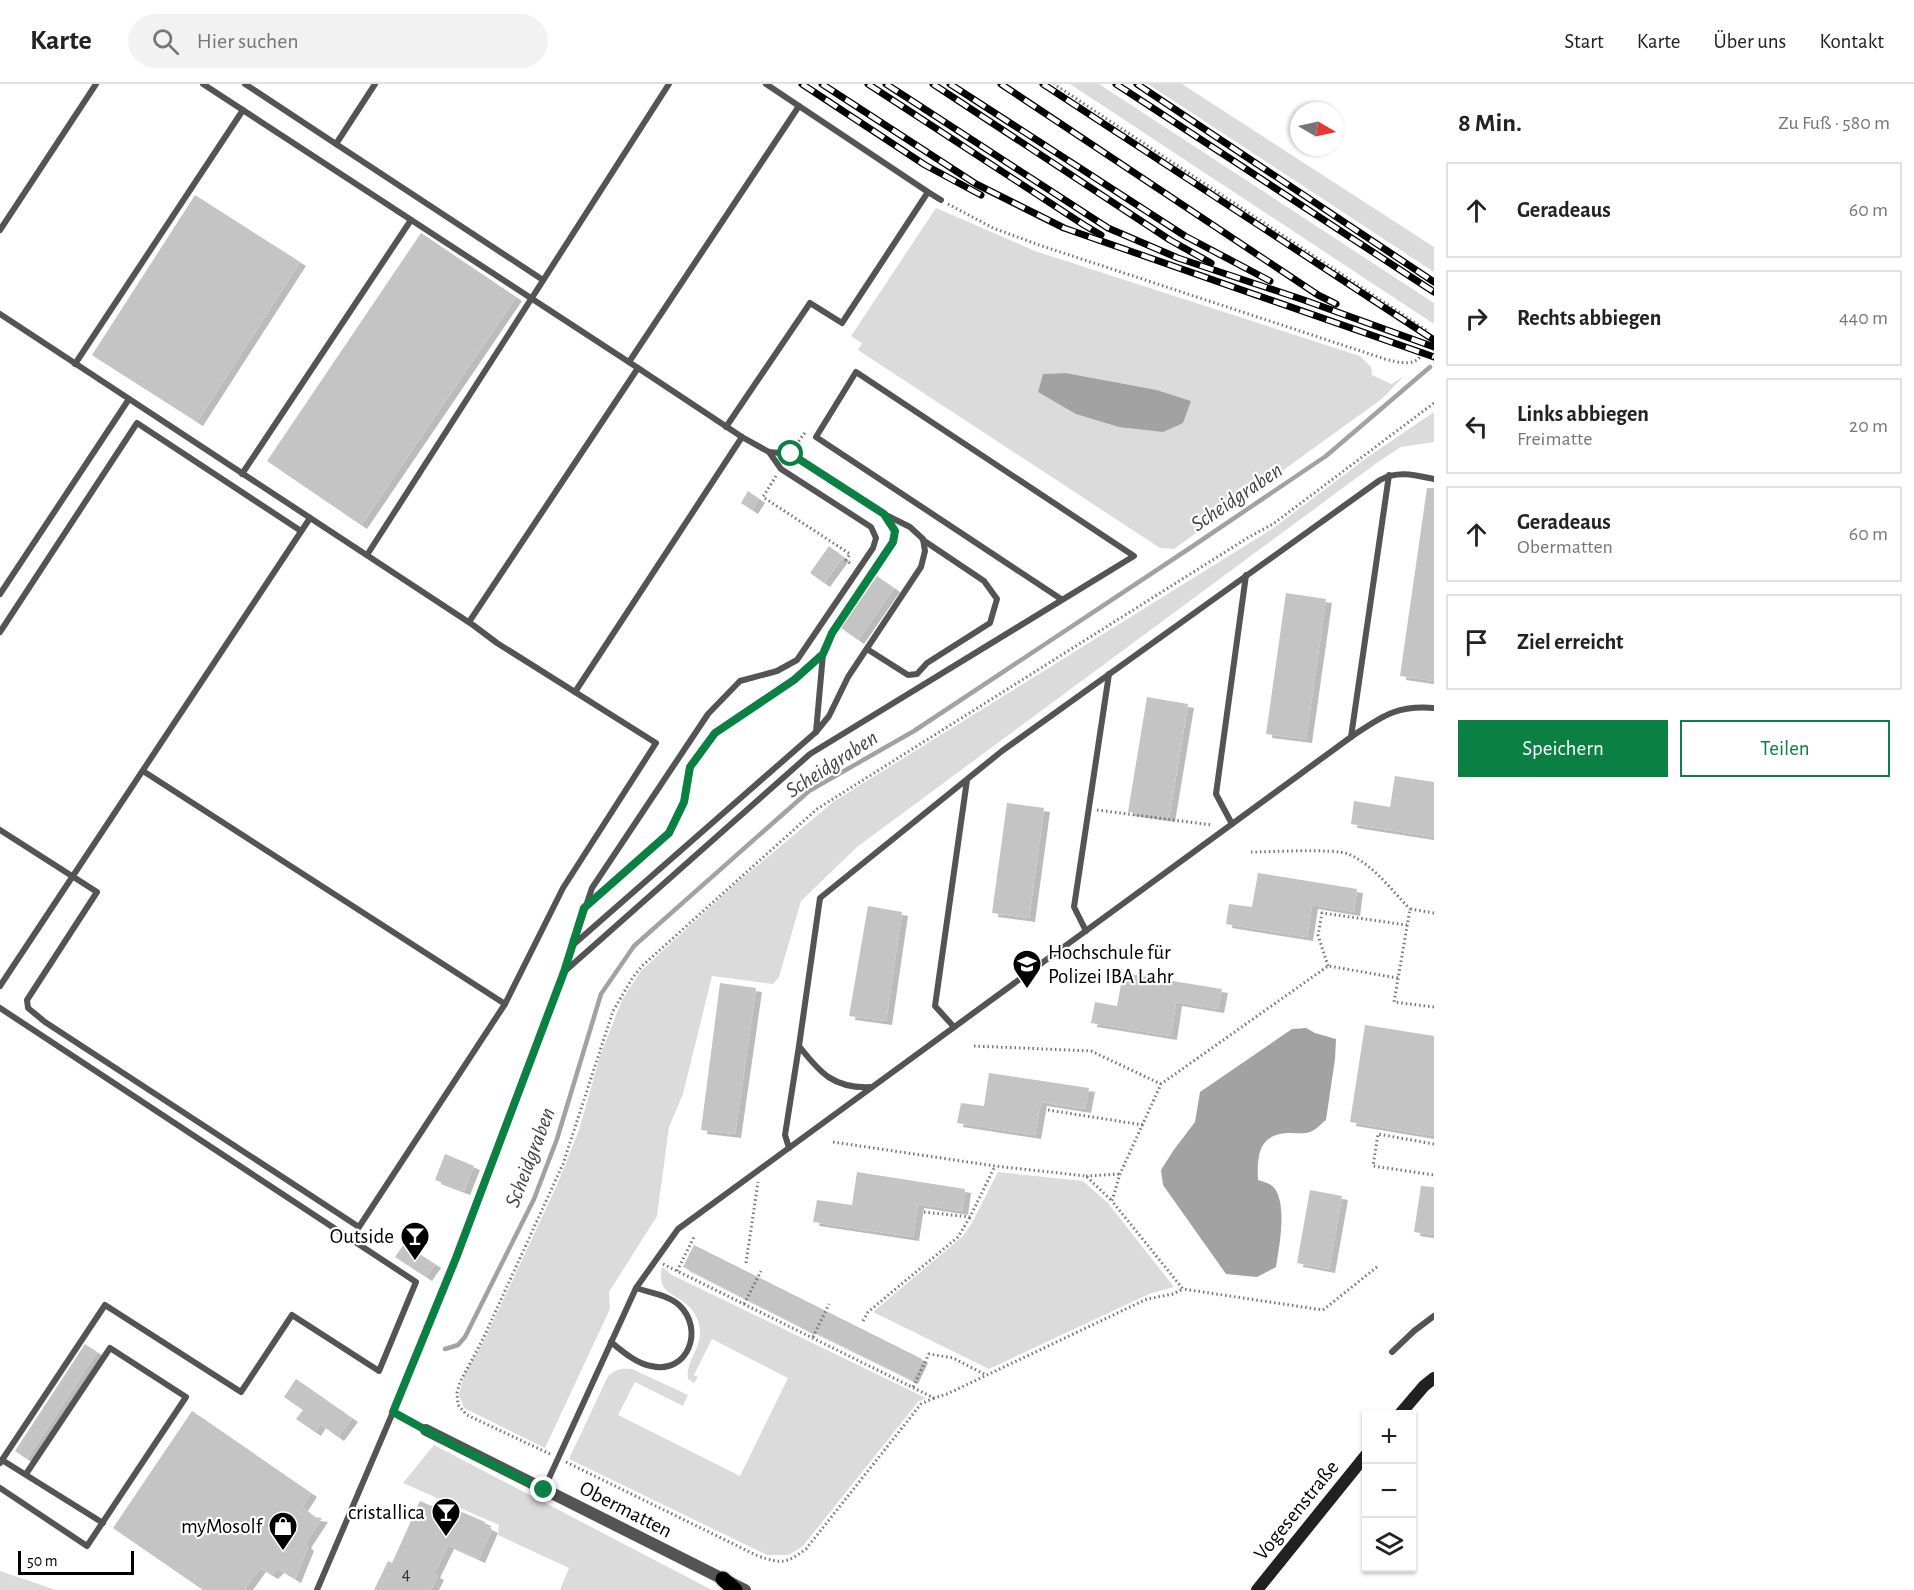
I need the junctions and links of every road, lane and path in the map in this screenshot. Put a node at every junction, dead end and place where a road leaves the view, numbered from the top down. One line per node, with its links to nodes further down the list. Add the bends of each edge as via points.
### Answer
1 (96, 84): 14 (lane)
2 (203, 84): 9 (lane)
3 (245, 84): 10 (lane)
4 (375, 84): 10 (lane)
5 (669, 84): 15 (lane)
6 (766, 84): 8 (lane)
7 (1054, 84): 12 (path, via 1426,330 1429,337 1423,353 1406,365 1385,359 1038,245 993,228)
8 (799, 106): 11 (lane); 18 (lane)
9 (243, 110): 13 (lane); 19 (lane)
10 (336, 144): 15 (lane)
11 (927, 192): 12 (lane); 23 (lane, via 842,323 810,303)
12 (941, 200)
13 (411, 220): 16 (lane); 26 (lane)
14 (0, 230)
15 (543, 280): 16 (lane)
16 (532, 298): 18 (lane); 33 (lane)
17 (0, 314): 19 (lane)
18 (629, 362): 20 (lane)
19 (75, 363): 21 (lane)
20 (638, 368): 23 (lane); 37 (lane)
21 (129, 399): 26 (lane); 35 (lane)
22 (1434, 403): 106 (path, via 1273,524 817,809 643,964 612,1011 563,1164 457,1393 458,1405 467,1415)
23 (726, 427): 24 (lane)
24 (741, 437): 25 (lane); 42 (lane)
25 (770, 452): 29 (lane, via 791,454); 53 (lane, via 781,470 871,527 876,538 873,548 797,660 777,671 740,681 708,714 592,888)
26 (242, 474): 30 (lane)
27 (1389, 475): 28 (lane); 34 (lane); 45 (lane)
28 (1434, 478)
29 (884, 514): 32 (lane, via 910,527); 40 (lane, via 895,531 893,542 832,633)
30 (310, 518): 31 (lane); 33 (lane)
31 (301, 531): 38 (lane, via 137,423); 46 (lane)
32 (922, 539): 39 (lane, via 925,551 921,567); 39 (lane, via 984,581 997,599 990,623 916,674 908,675)
33 (367, 555): 37 (lane)
34 (1246, 574): 41 (lane); 49 (lane, via 1216,794)
35 (0, 594)
36 (1062, 599): 36 (lane, via 1134,556 856,372 816,437); 60 (lane, via 810,754)
37 (469, 622): 42 (lane)
38 (0, 632)
39 (867, 649): 44 (lane)
40 (823, 654): 44 (lane); 53 (lane, via 794,680 715,733 690,767 684,802 669,833)
41 (1109, 674): 47 (lane); 48 (lane)
42 (575, 692): 63 (lane, via 656,743 563,888)
43 (1434, 708): 45 (lane, via 1389,712)
44 (816, 732): 58 (lane)
45 (1351, 737): 49 (lane)
46 (143, 771): 52 (lane); 63 (lane)
47 (968, 779): 66 (lane, via 935,1006); 67 (lane, via 820,898)
48 (1089, 808): 49 (path, via 1203,825); 57 (lane, via 1074,907)
49 (1232, 824): 57 (lane)
50 (0, 830): 52 (lane)
51 (1251, 852): 54 (path, via 1347,854 1365,864)
52 (73, 877): 62 (lane); 63 (lane, via 97,892 27,1000 28,1008 359,1227)
53 (584, 908): 58 (lane)
54 (1410, 909): 55 (path); 56 (path)
55 (1434, 913)
56 (1407, 925): 59 (path, via 1322,913 1318,935); 61 (path)
57 (1086, 931): 66 (lane)
58 (572, 946): 60 (lane)
59 (1329, 966): 61 (path); 69 (path)
60 (564, 972): 104 (lane)
61 (1398, 978): 64 (path, via 1394,1002)
62 (0, 986)
63 (505, 1004)
64 (1434, 1007)
65 (0, 1008): 108 (lane, via 416,1282 379,1371 292,1315 241,1392 105,1305)
66 (954, 1028): 70 (lane)
67 (799, 1046): 70 (lane, via 819,1071 834,1081 854,1088); 75 (lane, via 785,1134)
68 (974, 1046): 69 (path, via 1091,1052)
69 (1161, 1084): 72 (path)
70 (872, 1087): 75 (lane)
71 (1048, 1110): 72 (path)
72 (1143, 1125): 78 (path)
73 (833, 1142): 76 (path)
74 (1434, 1144): 79 (path, via 1378,1134 1374,1166)
75 (789, 1148): 77 (lane)
76 (995, 1166): 80 (path); 83 (path)
77 (760, 1169): 85 (lane, via 678,1229); 86 (path)
78 (1120, 1174): 80 (path); 81 (path)
79 (1434, 1175)
80 (1086, 1176): 81 (path)
81 (1112, 1201): 91 (path)
82 (924, 1212): 83 (path)
83 (970, 1217): 95 (path, via 958,1237 868,1312)
84 (694, 1237): 88 (path)
85 (656, 1260): 88 (path); 90 (lane)
86 (746, 1263)
87 (1377, 1267): 91 (path, via 1323,1310)
88 (677, 1271): 92 (path)
89 (761, 1271): 92 (path)
90 (636, 1288): 97 (lane); 97 (lane, via 675,1302 688,1316 692,1335 684,1357 673,1366 648,1366)
91 (1183, 1289): 99 (path, via 1147,1299)
92 (744, 1304): 96 (path)
93 (829, 1305): 96 (path)
94 (1434, 1316): 98 (lane)
95 (863, 1321)
96 (813, 1338): 101 (path)
97 (612, 1342): 106 (lane)
98 (1392, 1352)
99 (986, 1375): 101 (path, via 952,1358 929,1354); 102 (path)
100 (1434, 1378): 103 (street)
101 (913, 1387): 102 (path)
102 (934, 1398): 106 (path, via 921,1404 806,1549 789,1561 775,1562 758,1556)
103 (1403, 1410)
104 (393, 1412): 105 (lane); 114 (lane)
105 (426, 1430): 111 (street, Obermatten)
106 (558, 1457): 111 (lane)
107 (1362, 1460): 117 (street, Vogesenstraße)
108 (1, 1462): 109 (lane)
109 (26, 1474): 112 (lane); 112 (lane, via 110,1348 186,1397)
110 (0, 1488): 112 (lane, via 87,1546)
111 (544, 1490): 113 (street, Obermatten)
112 (103, 1523)
113 (723, 1579): 115 (main road); 116 (street, Obermatten)
114 (317, 1590)
115 (735, 1590)
116 (745, 1590)
117 (1257, 1590)

